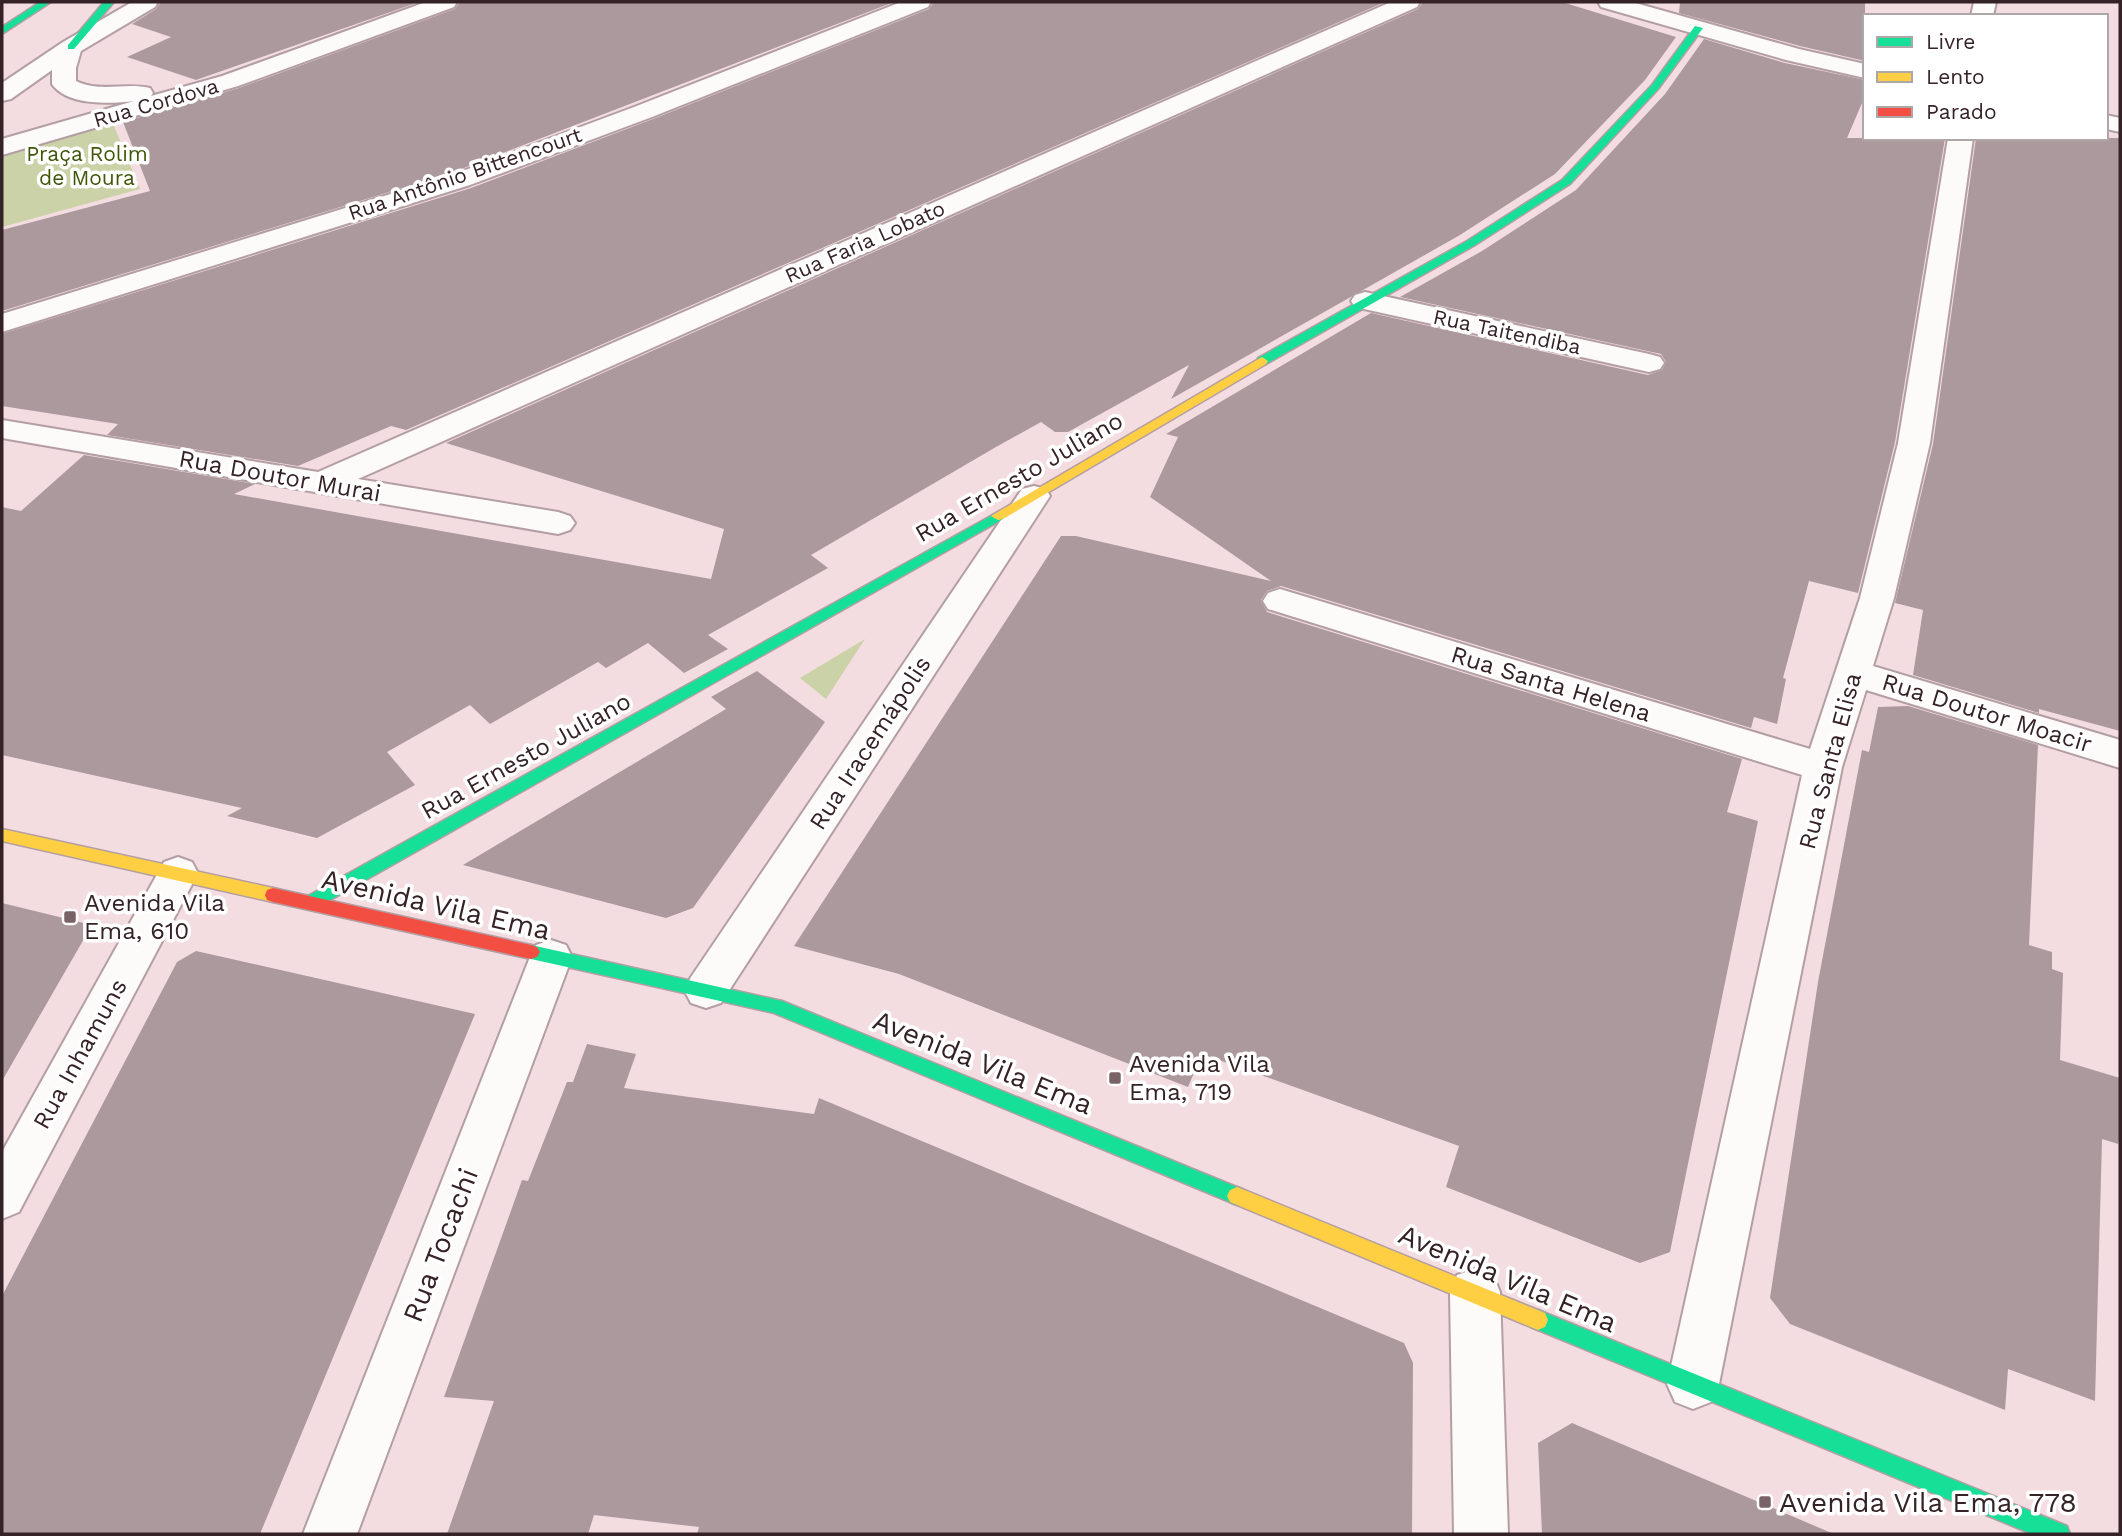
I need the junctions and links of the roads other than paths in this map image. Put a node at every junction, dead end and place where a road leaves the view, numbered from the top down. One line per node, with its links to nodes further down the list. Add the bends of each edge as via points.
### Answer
1 (46, 2): 9 (main road)
2 (109, 2): 10 (main road)
3 (147, 2): 10 (street)
4 (446, 2): 12 (street, Rua Cordova)
5 (920, 2): 17 (street, Rua Antônio Bittencourt, via 461,180)
6 (1409, 2): 20 (street, Rua Faria Lobato)
7 (1609, 2): 8 (street)
8 (1698, 28): 11 (street); 16 (main road, Rua Ernesto Juliano, via 1654,87 1566,182 1471,243)
9 (2, 31)
10 (71, 47): 12 (street, Rua Cordova, via 64,84 77,92 117,97); 13 (street)
11 (1863, 71)
12 (230, 81): 15 (street, Rua Cordova)
13 (2, 94)
14 (1961, 140): 24 (street, Rua Santa Elisa, via 1914,443)
15 (2, 147)
16 (1365, 301): 18 (street, Rua Taitendiba); 21 (main road, Rua Ernesto Juliano)
17 (2, 323)
18 (1650, 363)
19 (2, 429): 20 (street, Rua Doutor Murai)
20 (322, 482): 22 (street, Rua Doutor Murai)
21 (1034, 496): 29 (main road, Rua Ernesto Juliano); 31 (street, Rua Iracemápolis)
22 (558, 523)
23 (1280, 601): 26 (street, Rua Santa Helena)
24 (1854, 673): 25 (street, Rua Doutor Moacir); 26 (street, Rua Santa Elisa)
25 (2120, 754)
26 (1823, 767): 34 (street, Rua Santa Elisa)
27 (2, 835): 28 (main road, Avenida Vila Ema)
28 (178, 873): 29 (main road, Avenida Vila Ema); 32 (street, Rua Inhamuns)
29 (312, 902): 30 (main road, Avenida Vila Ema)
30 (551, 957): 31 (main road, Avenida Vila Ema); 35 (street, Rua Tocachi)
31 (706, 990): 33 (main road, Avenida Vila Ema, via 776,1006)
32 (2, 1197)
33 (1475, 1292): 34 (main road, Avenida Vila Ema); 36 (street)
34 (1693, 1384): 37 (main road, Avenida Vila Ema)
35 (330, 1534)
36 (1481, 1534)
37 (2059, 1534)

